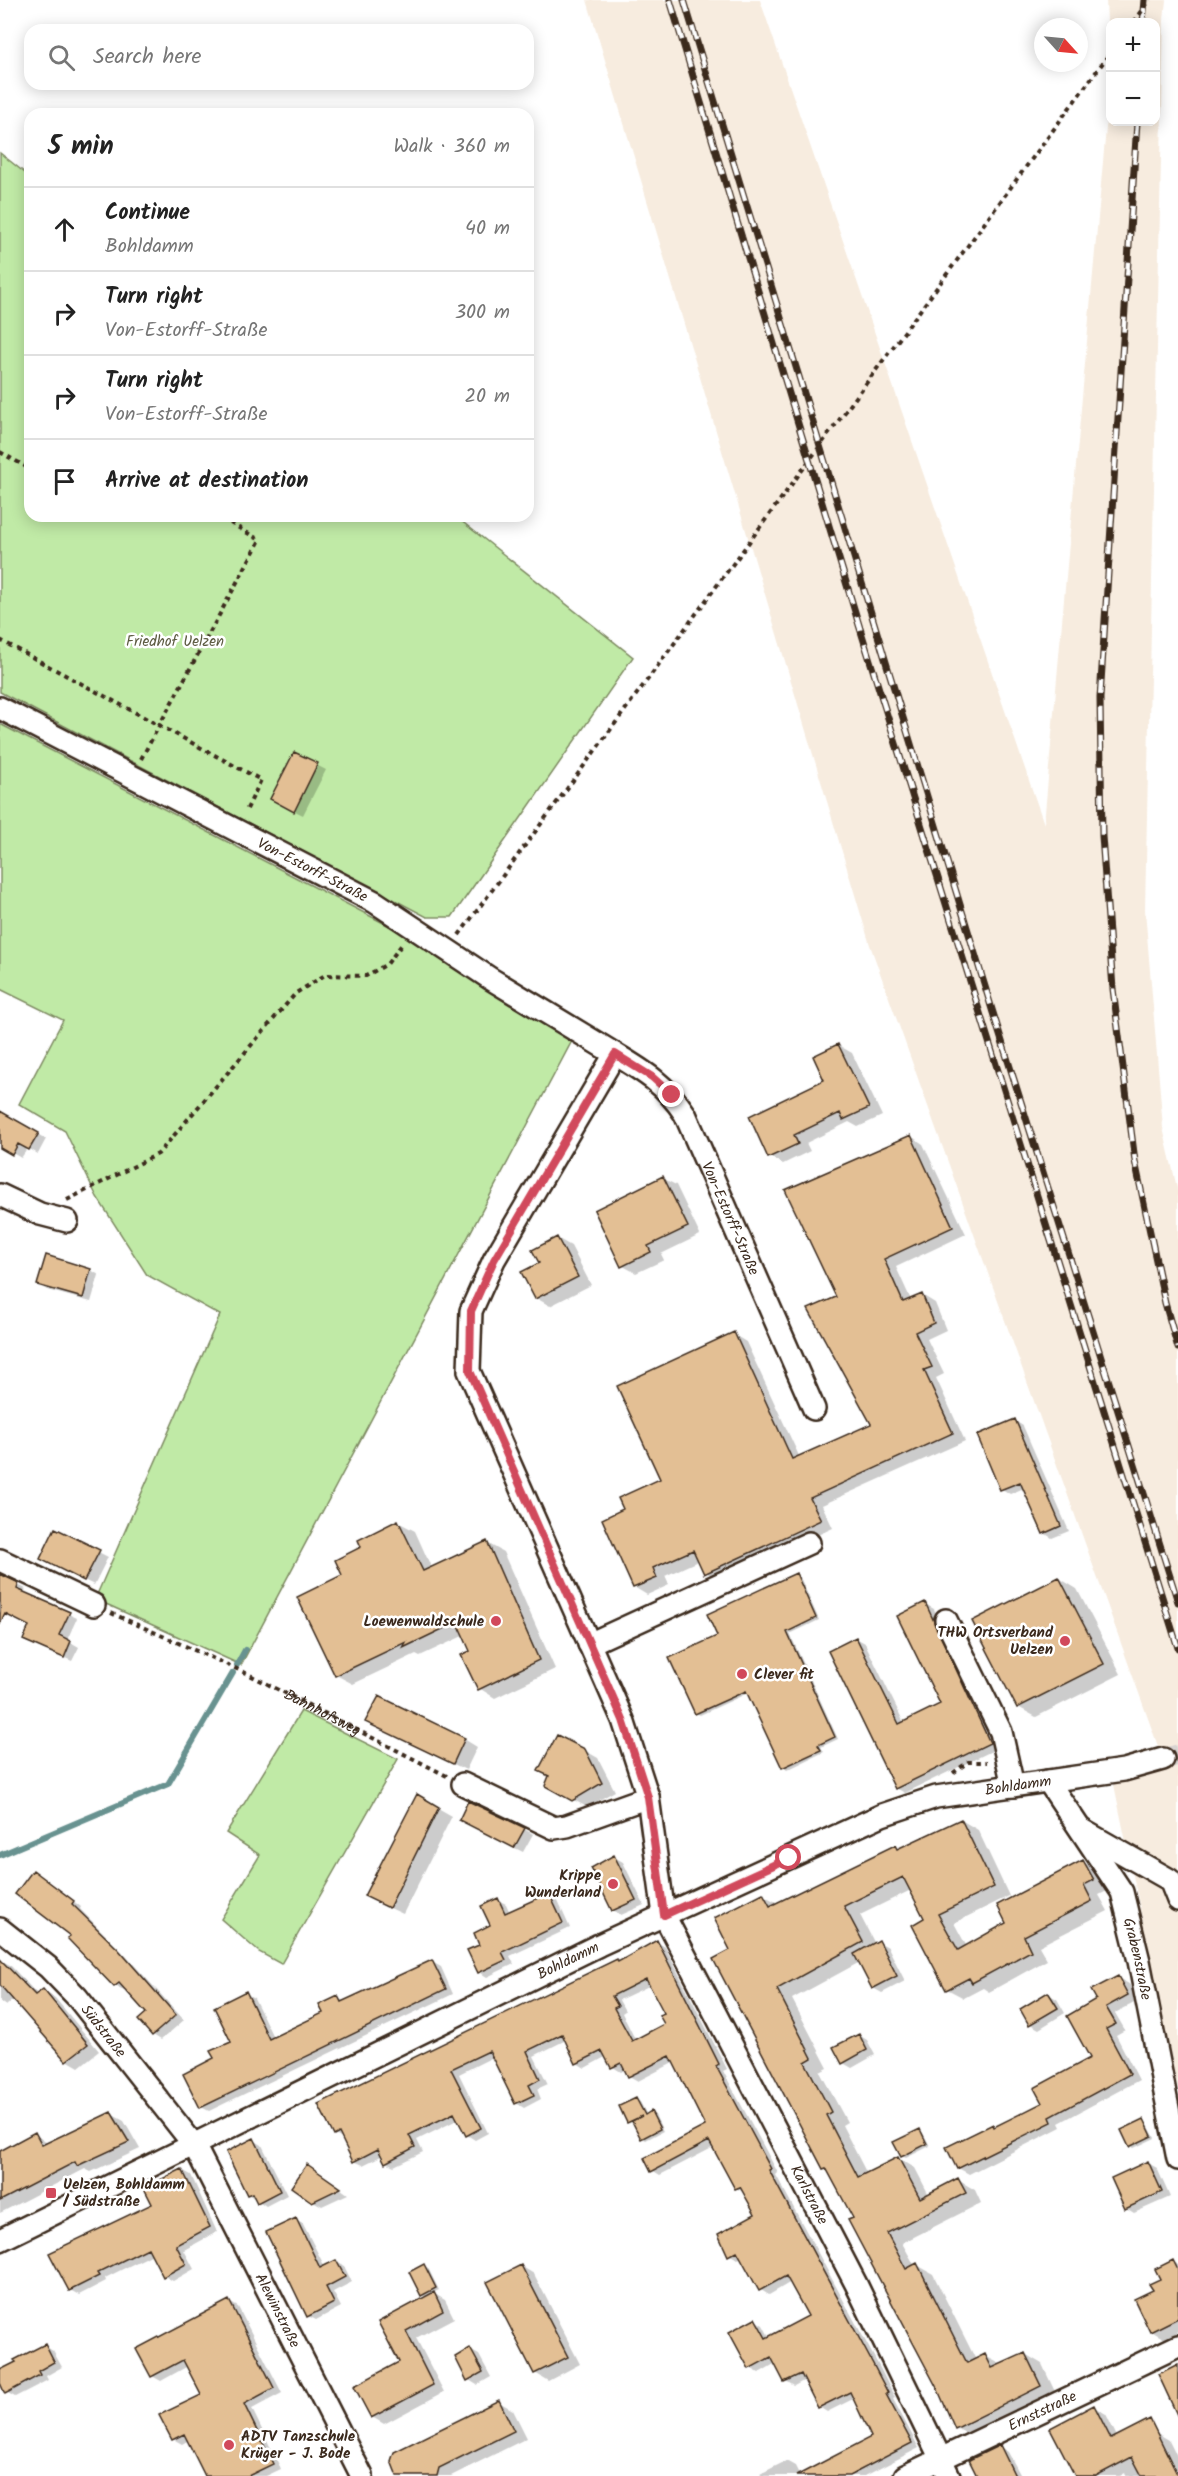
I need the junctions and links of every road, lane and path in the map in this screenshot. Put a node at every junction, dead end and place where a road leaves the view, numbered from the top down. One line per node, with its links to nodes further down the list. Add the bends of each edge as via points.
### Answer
1 (1150, 0): 2 (path, bridge)
2 (1137, 18)
3 (1106, 59): 13 (path)
4 (0, 452): 5 (path)
5 (24, 466)
6 (228, 522): 9 (path, via 260,540)
7 (0, 640): 9 (path)
8 (0, 708): 10 (street, Von-Estorff-Straße)
9 (159, 725): 10 (path); 11 (path, via 261,780)
10 (132, 775): 11 (street, Von-Estorff-Straße)
11 (236, 829): 12 (street, Von-Estorff-Straße)
12 (416, 927): 13 (street, Von-Estorff-Straße); 16 (path, via 387,964 366,976 325,975 296,993 158,1154)
13 (448, 950): 14 (street, Von-Estorff-Straße)
14 (615, 1054): 18 (street, Von-Estorff-Straße, via 652,1077 685,1114); 23 (street, via 494,1260 471,1311 470,1371)
15 (0, 1195): 16 (street)
16 (40, 1214): 17 (street)
17 (67, 1221)
18 (814, 1409)
19 (809, 1543): 23 (street)
20 (0, 1560): 21 (street)
21 (94, 1605): 26 (path, Bahnhofsweg, via 248,1674)
22 (946, 1620): 27 (street, via 1000,1732)
23 (589, 1644): 28 (street, via 623,1720)
24 (1163, 1759): 25 (street, Bohldamm, via 1124,1770)
25 (1048, 1781): 27 (street, Bohldamm); 29 (street, Grabenstraße)
26 (463, 1784): 28 (street, via 554,1828)
27 (1013, 1786): 31 (street, Bohldamm, via 905,1805)
28 (648, 1797): 31 (street)
29 (1080, 1829): 30 (street, via 1170,1880); 34 (street, Grabenstraße, via 1122,1892)
30 (1178, 1900)
31 (664, 1915): 33 (street, Bohldamm); 37 (street, Karlstraße, via 856,2284)
32 (0, 1929): 33 (street, Südstraße, via 48,1967 77,1997)
33 (194, 2145): 35 (street, Bohldamm); 38 (street, Alewinstraße)
34 (1178, 2159)
35 (0, 2240)
36 (1178, 2346): 37 (street, Ernststraße)
37 (944, 2467): 39 (street, Ernststraße)
38 (362, 2476)
39 (905, 2476)

